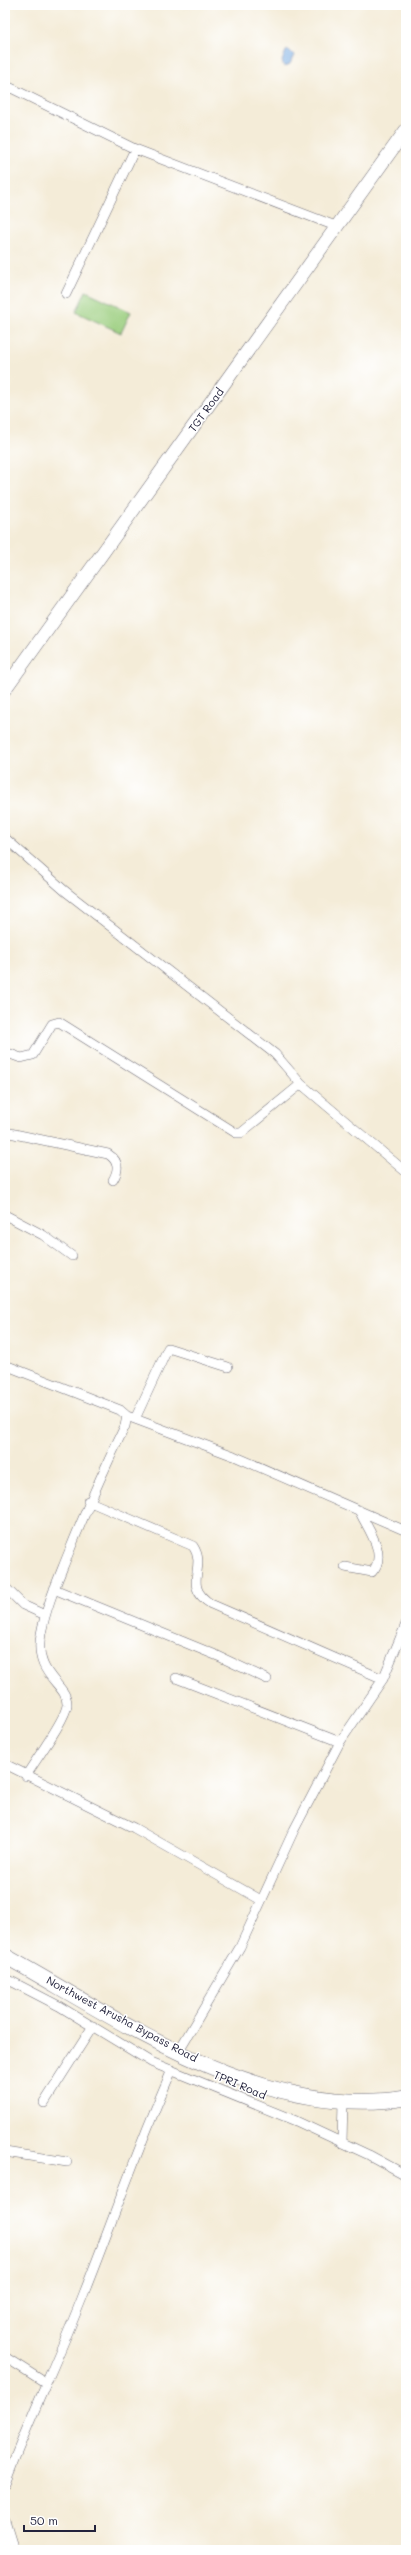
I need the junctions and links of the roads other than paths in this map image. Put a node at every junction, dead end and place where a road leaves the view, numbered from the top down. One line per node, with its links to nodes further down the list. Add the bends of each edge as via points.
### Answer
1 (5, 85): 3 (street)
2 (406, 130): 4 (street, TGT Road)
3 (135, 149): 4 (street); 5 (street)
4 (338, 228): 6 (street, TGT Road)
5 (66, 294)
6 (5, 689)
7 (5, 838): 9 (street, via 65,891 276,1054)
8 (5, 1052): 9 (street, via 21,1058 33,1055 52,1024 59,1022 236,1133 241,1133)
9 (301, 1084): 11 (street)
10 (5, 1132): 12 (street, via 108,1154 117,1165 118,1171)
11 (406, 1172)
12 (113, 1180)
13 (5, 1215): 14 (street, via 43,1235)
14 (72, 1256)
15 (5, 1365): 17 (street, via 120,1410)
16 (228, 1367): 17 (street, via 168,1348)
17 (131, 1417): 18 (street); 19 (street, via 234,1456)
18 (88, 1501): 23 (street); 28 (street, via 193,1546 198,1562 194,1581 196,1591 211,1604)
19 (359, 1510): 20 (street); 21 (street, via 377,1544 376,1566 372,1572)
20 (406, 1531)
21 (345, 1567)
22 (5, 1586): 24 (street, via 23,1605)
23 (54, 1589): 24 (street); 27 (street, via 218,1656)
24 (45, 1615): 31 (street, via 39,1656 47,1673 66,1697 67,1703 61,1719)
25 (406, 1624): 28 (street)
26 (176, 1678): 29 (street)
27 (267, 1679)
28 (383, 1679): 29 (street)
29 (340, 1742): 32 (street)
30 (5, 1764): 31 (street)
31 (26, 1776): 32 (street, via 134,1828)
32 (261, 1900): 36 (street, via 224,1976)
33 (5, 1956): 36 (main road, Northwest Arusha Bypass Road)
34 (5, 1978): 35 (street, TPRI Road)
35 (93, 2026): 37 (street, TPRI Road, via 151,2062); 40 (street)
36 (178, 2052): 39 (main road, Northwest Arusha Bypass Road, via 231,2075 289,2092)
37 (172, 2070): 41 (street, TPRI Road); 46 (street, via 139,2145 83,2295)
38 (406, 2098): 39 (main road, Northwest Arusha Bypass Road, via 386,2101)
39 (343, 2101): 41 (street)
40 (44, 2103)
41 (342, 2143): 44 (street, TPRI Road)
42 (5, 2152): 43 (street)
43 (67, 2162)
44 (406, 2175)
45 (5, 2357): 46 (street)
46 (46, 2383): 47 (street)
47 (5, 2483)
48 (5, 2521): 49 (street)
49 (14, 2550)

